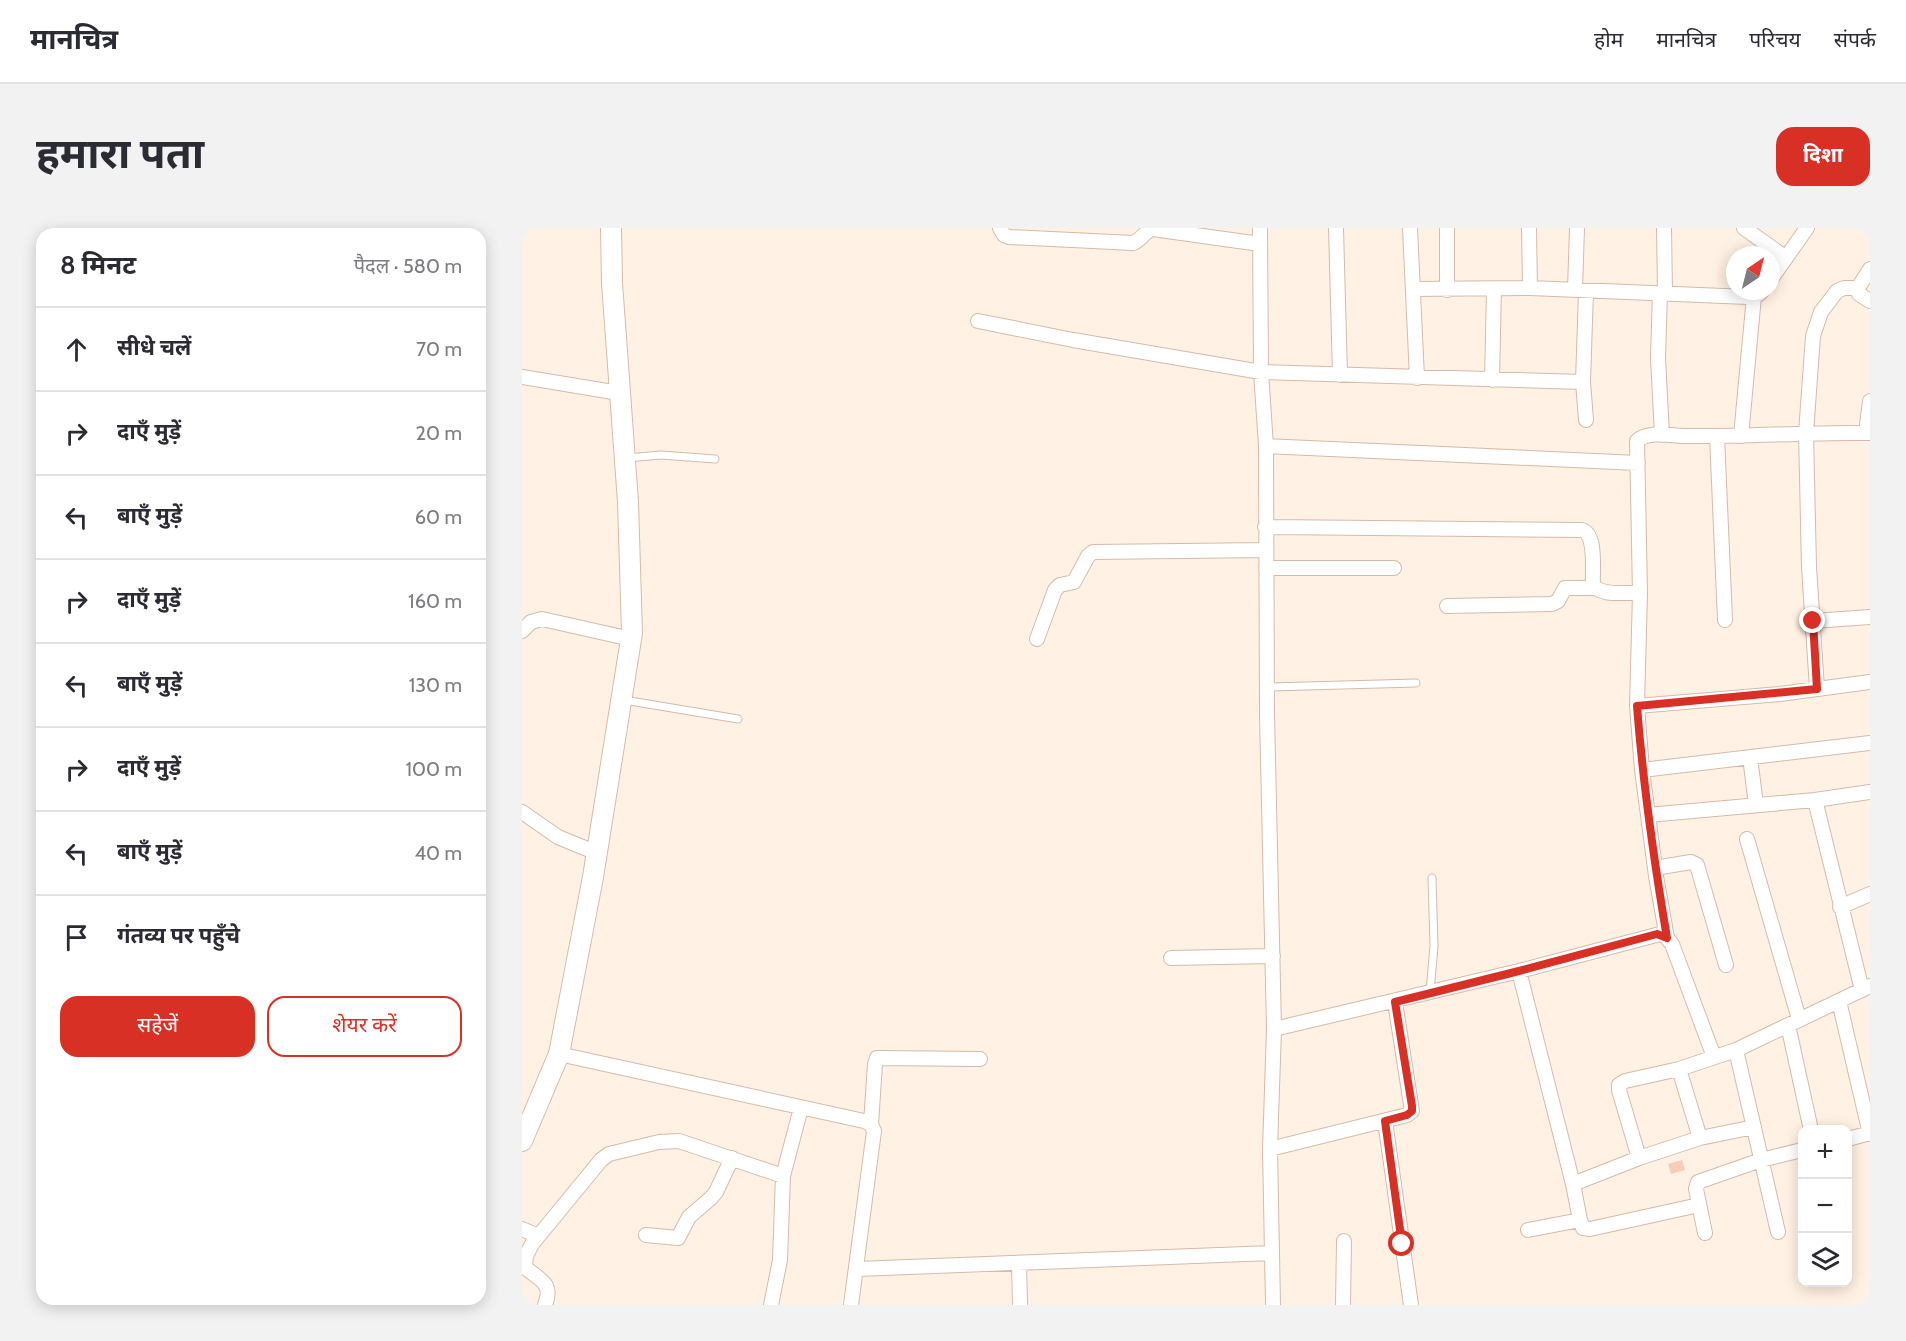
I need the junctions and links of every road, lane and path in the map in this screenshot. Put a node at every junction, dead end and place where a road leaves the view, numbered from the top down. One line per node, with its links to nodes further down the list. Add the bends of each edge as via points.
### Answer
1 (611, 228): 33 (street)
2 (1000, 228): 12 (street, via 1009,237 1132,243 1153,229)
3 (1260, 228): 12 (street)
4 (1336, 228): 28 (street)
5 (1410, 228): 18 (street)
6 (1447, 228): 20 (street)
7 (1529, 228): 16 (street)
8 (1577, 228): 21 (street)
9 (1664, 228): 22 (street)
10 (1744, 228): 13 (street)
11 (1807, 228): 13 (street)
12 (1260, 244): 27 (street)
13 (1786, 258): 14 (street)
14 (1780, 266)
15 (1870, 269): 17 (street)
16 (1530, 288): 19 (street); 21 (street)
17 (1858, 288): 25 (street, via 1859,294); 36 (street, via 1837,291 1814,329)
18 (1413, 289): 20 (street); 30 (street)
19 (1494, 289): 20 (street); 31 (street)
20 (1448, 290)
21 (1580, 291): 22 (street); 32 (street)
22 (1663, 293): 23 (street); 38 (street, via 1658,358)
23 (1726, 294)
24 (1757, 300): 40 (street)
25 (1870, 301)
26 (978, 321): 27 (street)
27 (1261, 372): 28 (street); 41 (street)
28 (1340, 375): 30 (street)
29 (522, 377): 33 (street)
30 (1417, 378): 31 (street)
31 (1492, 380): 32 (street)
32 (1583, 382): 35 (street)
33 (619, 393): 42 (street)
34 (1870, 402): 37 (street)
35 (1586, 420)
36 (1806, 433): 37 (street); 40 (street); 54 (street)
37 (1868, 433)
38 (1662, 435): 39 (street); 44 (street, via 1637,441)
39 (1717, 436): 40 (street); 53 (street)
40 (1741, 436)
41 (1266, 446): 44 (street); 45 (street)
42 (625, 459): 43 (lane, via 661,455); 56 (street)
43 (715, 459)
44 (1638, 463): 50 (street)
45 (1265, 527): 46 (street); 49 (street, via 1582,530 1592,540)
46 (1266, 550): 47 (street); 57 (street, via 1093,552 1074,582 1055,590)
47 (1266, 568): 48 (street); 60 (street)
48 (1394, 568)
49 (1595, 588): 50 (street, via 1602,592); 51 (street, via 1564,588 1552,604)
50 (1640, 593): 63 (street)
51 (1448, 606)
52 (1870, 617): 54 (street)
53 (1725, 620)
54 (1813, 621): 61 (street)
55 (522, 631): 56 (street, via 531,622 542,619)
56 (631, 639): 62 (street)
57 (1037, 639)
58 (1870, 682): 61 (street)
59 (1416, 683): 60 (lane)
60 (1267, 687): 80 (street)
61 (1817, 689): 63 (street)
62 (622, 700): 64 (lane); 74 (street)
63 (1637, 706): 67 (street)
64 (738, 719)
65 (1870, 743): 66 (street)
66 (1750, 757): 67 (street); 70 (street)
67 (1642, 770): 72 (street)
68 (1870, 792): 69 (street)
69 (1815, 800): 70 (street); 78 (street)
70 (1756, 806): 72 (street)
71 (522, 812): 74 (street, via 558,837)
72 (1648, 815): 75 (street)
73 (1747, 839): 88 (street)
74 (597, 853): 91 (street)
75 (1655, 868): 79 (street); 82 (street, via 1691,862 1697,865)
76 (1432, 878): 85 (lane, via 1434,946)
77 (1870, 894): 78 (street)
78 (1840, 907): 84 (street)
79 (1667, 938): 83 (street, via 1657,934); 92 (street)
80 (1273, 956): 81 (street); 89 (street)
81 (1171, 958)
82 (1726, 965)
83 (1519, 971): 85 (street); 110 (street)
84 (1866, 988): 86 (street)
85 (1430, 993): 87 (street)
86 (1839, 1001): 88 (street); 101 (street)
87 (1395, 1002): 89 (street); 96 (street, via 1412,1111)
88 (1794, 1022): 90 (street); 98 (street)
89 (1274, 1029): 104 (street)
90 (1736, 1050): 92 (street); 99 (street)
91 (559, 1054): 95 (street); 100 (street)
92 (1714, 1057): 94 (street)
93 (980, 1059): 97 (street, via 877,1058)
94 (1679, 1069): 102 (street); 107 (street, via 1619,1085)
95 (801, 1108): 97 (street); 109 (street)
96 (1385, 1121): 104 (street); 129 (street)
97 (871, 1125): 122 (street, via 874,1131)
98 (1809, 1125)
99 (1754, 1127): 102 (street); 108 (street)
100 (524, 1133)
101 (1870, 1134): 103 (street)
102 (1700, 1138): 107 (street)
103 (1852, 1138)
104 (1270, 1149): 120 (street)
105 (1798, 1151): 108 (street)
106 (732, 1158): 109 (street); 117 (street, via 716,1192 689,1217 678,1238); 118 (street, via 679,1141 609,1154)
107 (1639, 1158): 110 (street)
108 (1761, 1160): 111 (street, via 1698,1182); 115 (street)
109 (783, 1176): 124 (street, via 780,1260)
110 (1573, 1184): 112 (street)
111 (1700, 1205): 112 (street, via 1590,1229 1583,1228); 116 (street)
112 (1580, 1220): 114 (street)
113 (522, 1229): 118 (street)
114 (1528, 1230)
115 (1778, 1232)
116 (1704, 1233)
117 (646, 1235)
118 (538, 1236): 123 (street, via 525,1265 548,1287)
119 (1344, 1241): 128 (street)
120 (1272, 1253): 121 (street); 127 (street)
121 (1019, 1263): 122 (street); 126 (street)
122 (856, 1269): 125 (street)
123 (545, 1305)
124 (771, 1305)
125 (851, 1305)
126 (1020, 1305)
127 (1273, 1305)
128 (1343, 1305)
129 (1411, 1305)

